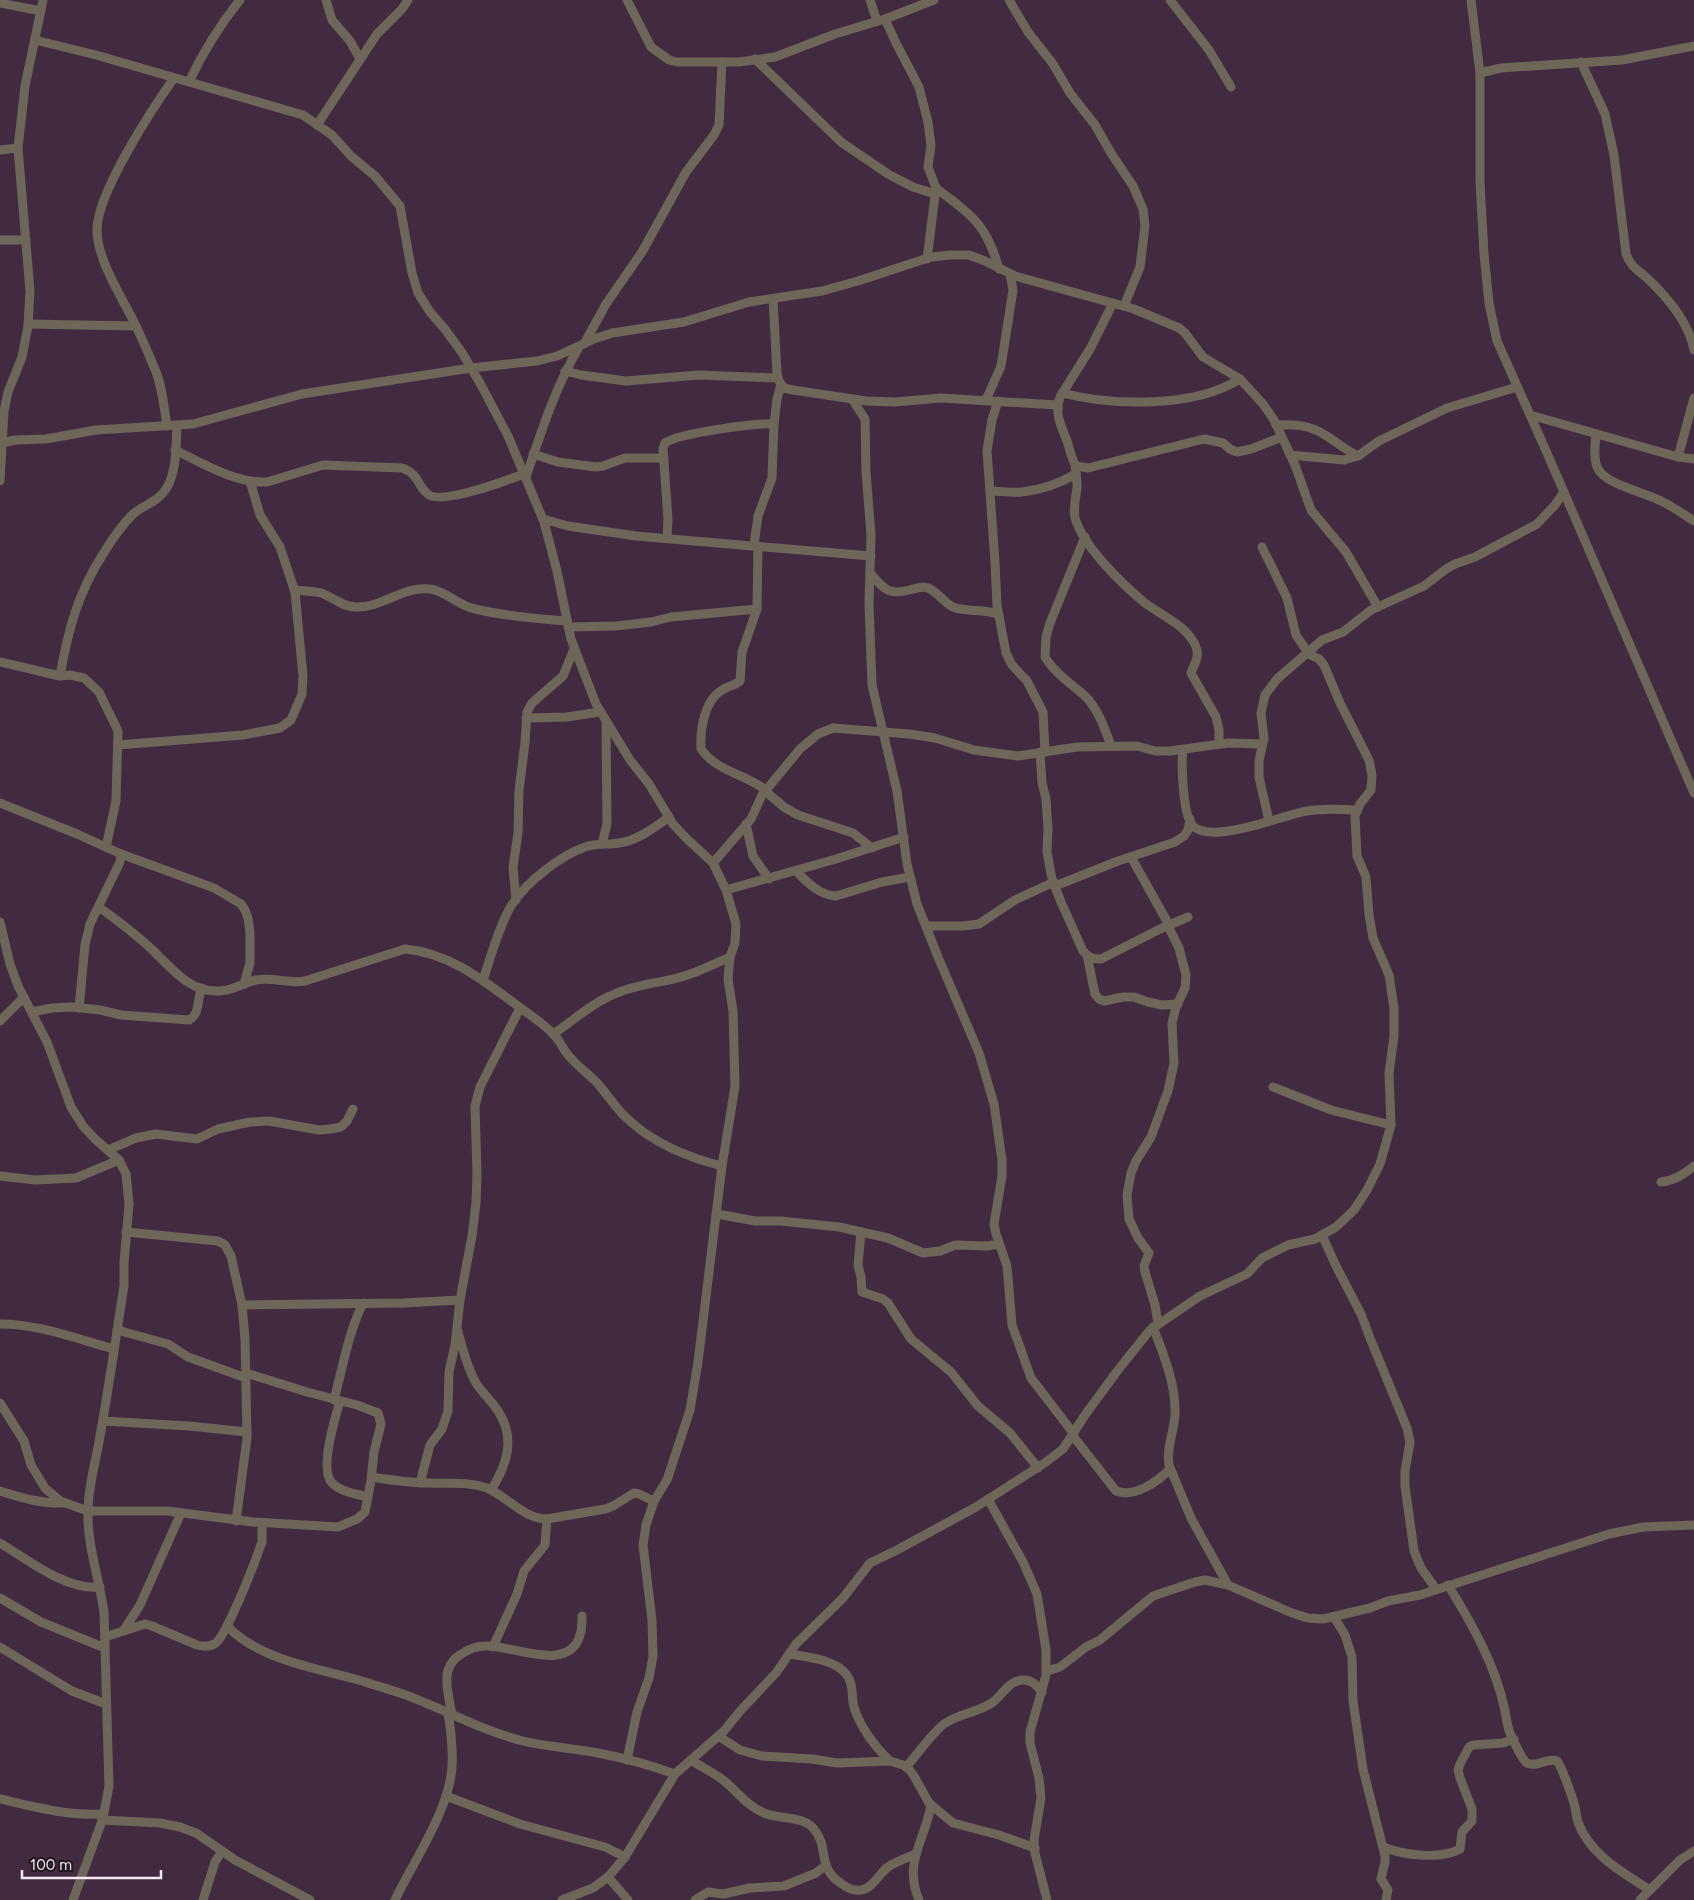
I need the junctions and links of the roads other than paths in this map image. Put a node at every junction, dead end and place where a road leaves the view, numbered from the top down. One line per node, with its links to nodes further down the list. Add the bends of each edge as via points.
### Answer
1 (43, 0): 13 (street)
2 (240, 0): 23 (street, via 202,54)
3 (326, 0): 17 (street, via 332,20)
4 (408, 0): 17 (street, via 377,34)
5 (627, 0): 19 (street, via 651,47 669,60)
6 (870, 0): 14 (street)
7 (934, 0): 11 (street)
8 (1009, 0): 36 (street, via 1070,93 1095,124 1134,186 1143,209 1145,226 1140,267)
9 (1170, 0): 24 (street, via 1210,50)
10 (1471, 0): 21 (street)
11 (921, 2): 14 (street)
12 (0, 3): 13 (street)
13 (41, 11): 15 (street)
14 (881, 20): 18 (street, via 775,57); 28 (street, via 924,100 931,145 928,168)
15 (35, 40): 22 (street); 26 (street, via 25,86)
16 (1694, 46): 20 (street, via 1622,60)
17 (360, 59): 25 (street)
18 (755, 59): 19 (street); 28 (street, via 841,142 913,188)
19 (722, 62): 41 (street, via 719,125 686,172 642,252)
20 (1581, 62): 21 (street, via 1501,68); 40 (street, via 1605,114 1626,254 1630,264 1666,298)
21 (1480, 73): 47 (street, via 1480,182 1488,303 1496,341)
22 (174, 78): 23 (street); 39 (street, via 120,166 98,221 99,244 112,280)
23 (189, 82): 25 (street, via 303,115)
24 (1231, 87)
25 (317, 125): 43 (street, via 375,176 400,206 418,293)
26 (18, 148): 27 (street); 30 (street)
27 (0, 150)
28 (935, 191): 31 (street); 32 (street, via 974,218 987,235)
29 (0, 240): 30 (street)
30 (26, 240): 38 (street, via 30,291)
31 (927, 259): 32 (street, via 969,255); 34 (street, via 841,286)
32 (1000, 269): 33 (street)
33 (1010, 274): 35 (street); 51 (street, via 1011,304 1002,366)
34 (773, 299): 41 (street, via 728,308 684,322 612,334); 46 (street)
35 (1113, 303): 36 (street); 48 (street, via 1090,349)
36 (1124, 306): 45 (street, via 1179,328 1208,360)
37 (1694, 321): 40 (street)
38 (28, 324): 39 (street); 53 (street, via 22,357)
39 (136, 326): 58 (street, via 155,369)
40 (1685, 326): 42 (street)
41 (581, 346): 43 (street, via 537,361); 44 (street)
42 (1694, 350)
43 (471, 368): 58 (street, via 302,394 212,420); 71 (street, via 508,436)
44 (565, 371): 46 (street, via 626,381 700,375); 63 (street)
45 (1240, 379): 48 (street, via 1216,391 1142,403 1095,400); 57 (street, via 1263,404)
46 (780, 381): 50 (street, via 784,388); 56 (street)
47 (1517, 387): 55 (street); 65 (street, via 1447,408 1379,441)
48 (1062, 393): 54 (street)
49 (1694, 398): 66 (street)
50 (852, 399): 51 (street, via 882,402 941,398); 82 (street, via 865,419)
51 (986, 400): 52 (street)
52 (998, 401): 54 (street); 74 (street, via 987,451)
53 (3, 405): 61 (street)
54 (1057, 405): 69 (street, via 1059,424)
55 (1530, 415): 59 (street); 75 (street)
56 (774, 424): 67 (street, via 742,426 670,440 663,449); 80 (street, via 772,478 758,516)
57 (1276, 425): 60 (street); 65 (street, via 1302,425 1316,430)
58 (172, 426): 61 (street, via 96,430); 62 (street)
59 (1596, 434): 66 (street); 77 (street, via 1598,469 1605,476 1660,500)
60 (1282, 438): 64 (street); 69 (street, via 1237,452 1223,443 1204,439 1088,468)
61 (2, 443): 72 (street)
62 (175, 450): 73 (street, via 230,476); 92 (street, via 167,488 161,497 133,514 103,553 85,585 72,618)
63 (533, 454): 67 (street, via 558,462 596,467 625,458); 71 (street)
64 (1290, 454): 65 (street, via 1344,460); 85 (street, via 1311,510 1346,552)
65 (1358, 456)
66 (1678, 457): 68 (street)
67 (664, 458): 79 (street)
68 (1694, 459)
69 (1075, 464): 70 (street)
70 (1076, 474): 74 (street, via 1035,490); 78 (street, via 1075,520)
71 (525, 476): 73 (street, via 464,493 435,497 428,494 410,470 402,468 323,465 267,482); 76 (street)
72 (0, 481)
73 (250, 481): 84 (street, via 260,516 280,547)
74 (990, 491): 87 (street)
75 (1564, 492): 85 (street, via 1537,524 1455,564 1424,586); 104 (street)
76 (543, 519): 79 (street, via 598,531); 88 (street)
77 (1694, 521)
78 (1085, 537): 97 (street, via 1118,579 1143,602 1184,630 1196,647 1197,660 1192,673 1218,724); 100 (street, via 1050,623 1045,657 1095,708)
79 (667, 538): 80 (street)
80 (756, 546): 82 (street); 86 (street)
81 (1262, 547): 90 (street, via 1287,598 1296,636)
82 (871, 556): 83 (street)
83 (870, 573): 87 (street, via 886,590 894,593 927,588 950,606 970,611 985,610); 96 (street, via 870,669)
84 (294, 590): 88 (street, via 322,594 344,606 356,607 372,606 405,592 432,589 475,609); 99 (street, via 303,676 302,694 291,720 280,728 243,735)
85 (1378, 607): 90 (street, via 1343,632 1322,640)
86 (757, 609): 88 (street, via 616,626); 103 (street, via 742,652 740,681 722,690 710,702 705,713 701,749 728,771 755,782)
87 (998, 616): 102 (street, via 1006,654 1027,681 1043,712)
88 (568, 624): 89 (street)
89 (574, 649): 93 (street); 94 (street, via 563,676 532,703)
90 (1308, 653): 98 (street, via 1264,696); 106 (street, via 1324,664 1369,760 1371,790)
91 (0, 662): 92 (street)
92 (60, 676): 99 (street, via 84,678 99,692 118,731)
93 (600, 712): 94 (street); 95 (street)
94 (526, 718): 123 (street, via 513,867)
95 (606, 722): 107 (street); 112 (street, via 607,824)
96 (882, 732): 102 (street, via 935,738 1000,754 1018,756); 103 (street, via 833,728 818,734 800,749); 111 (street, via 897,791)
97 (1219, 744): 98 (street); 101 (street)
98 (1262, 744): 109 (street, via 1259,777)
99 (118, 745): 113 (street, via 116,801)
100 (1111, 746): 101 (street); 102 (street)
101 (1183, 750): 108 (street, via 1183,784)
102 (1043, 752): 121 (street, via 1047,852)
103 (766, 791): 110 (street); 114 (street, via 798,815 853,833)
104 (1694, 793)
105 (0, 803): 113 (street)
106 (1356, 810): 109 (street, via 1306,811); 143 (street, via 1357,856 1366,877 1373,938 1389,975 1393,998 1394,1036 1389,1073)
107 (669, 817): 112 (street, via 631,840); 117 (street)
108 (1190, 819): 109 (street, via 1198,830 1206,832 1234,831); 116 (street, via 1188,830 1175,842)
109 (1269, 821)
110 (746, 824): 117 (street); 120 (street, via 753,856)
111 (904, 838): 114 (street); 119 (street)
112 (602, 844): 123 (street, via 568,855 527,887)
113 (106, 847): 115 (street)
114 (872, 848): 118 (street)
115 (121, 854): 124 (street); 132 (street, via 214,888 241,904 246,910 250,933 250,963)
116 (1132, 857): 121 (street); 128 (street)
117 (713, 863): 122 (street)
118 (796, 871): 119 (street, via 828,896); 120 (street)
119 (910, 877): 127 (street)
120 (768, 879): 122 (street)
121 (1054, 884): 127 (street, via 1015,900 980,924); 129 (street)
122 (726, 890): 130 (street, via 736,924)
123 (516, 900): 131 (street)
124 (99, 907): 133 (street, via 147,944 177,975); 136 (street, via 90,924 85,945)
125 (1188, 917): 128 (street)
126 (0, 922): 134 (street, via 10,964)
127 (926, 926): 154 (street, via 980,1052 994,1104 1002,1160 994,1224)
128 (1168, 926): 129 (street, via 1101,959); 135 (street, via 1180,948 1185,970 1185,988)
129 (1087, 955): 135 (street, via 1095,994 1099,999 1129,997 1162,1005)
130 (730, 957): 140 (street, via 682,976 610,995); 146 (street, via 728,979 733,1012 735,1086)
131 (483, 980): 132 (street, via 442,957 405,949 305,981 265,979); 137 (street)
132 (244, 984): 133 (street, via 220,991)
133 (202, 988): 136 (street, via 197,1013 189,1020)
134 (24, 997): 138 (street); 139 (street)
135 (1178, 1004): 159 (street, via 1172,1023 1175,1050 1172,1078 1150,1137 1131,1173 1127,1195 1128,1219 1149,1253 1144,1266 1155,1305)
136 (79, 1008): 138 (street)
137 (520, 1008): 140 (street); 155 (street, via 480,1087 475,1106 476,1203)
138 (32, 1012): 144 (street, via 71,1107 83,1126)
139 (0, 1021)
140 (553, 1034): 146 (street, via 568,1055 632,1123 672,1149)
141 (1273, 1087): 143 (street, via 1331,1110)
142 (353, 1110): 144 (street, via 342,1127 332,1129 312,1129 269,1121 250,1122 218,1129 197,1139 156,1134 136,1138)
143 (1391, 1125): 153 (street, via 1380,1164 1368,1190 1354,1210)
144 (108, 1150): 145 (street)
145 (119, 1160): 148 (street, via 76,1178 34,1180); 151 (street, via 128,1186)
146 (722, 1166): 150 (street)
147 (1694, 1166): 149 (street, via 1673,1180)
148 (0, 1176)
149 (1661, 1182)
150 (717, 1214): 152 (street); 177 (street, via 690,1410 667,1480)
151 (126, 1232): 157 (street, via 205,1239 225,1245); 161 (street, via 124,1286)
152 (861, 1232): 154 (street, via 888,1238 923,1253 955,1245); 169 (street, via 858,1265 862,1292 888,1302 911,1339 951,1372 978,1406 1010,1433)
153 (1322, 1235): 159 (street, via 1274,1251 1247,1274 1200,1296); 189 (street, via 1361,1314 1407,1428 1410,1442 1405,1486 1414,1552)
154 (999, 1244): 168 (street, via 1007,1266 1012,1325 1030,1378)
155 (460, 1300): 156 (street); 160 (street)
156 (363, 1303): 157 (street); 164 (street, via 348,1340)
157 (242, 1305): 163 (street)
158 (0, 1324): 162 (street, via 36,1328)
159 (1156, 1325): 168 (street, via 1118,1370); 170 (street, via 1175,1401 1168,1456)
160 (456, 1328): 172 (street, via 449,1372 448,1411 442,1429 430,1445); 173 (street, via 476,1383 498,1411 505,1428 508,1453 505,1466)
161 (117, 1330): 162 (street); 163 (street, via 168,1344 193,1360)
162 (114, 1350): 166 (street)
163 (246, 1375): 164 (street); 167 (street)
164 (337, 1400): 171 (street, via 366,1408 380,1417); 175 (street, via 328,1475 336,1486)
165 (0, 1403): 178 (street, via 24,1440 31,1465 45,1488)
166 (103, 1421): 167 (street); 179 (street, via 89,1489)
167 (247, 1432): 182 (street)
168 (1074, 1435): 169 (street, via 1064,1449); 170 (street, via 1116,1491 1138,1490 1161,1478)
169 (1038, 1468): 176 (street)
170 (1170, 1469): 186 (street, via 1190,1518)
171 (372, 1477): 172 (street); 175 (street)
172 (420, 1483): 173 (street, via 466,1483)
173 (491, 1490): 181 (street, via 538,1520)
174 (0, 1491): 178 (street, via 48,1504)
175 (368, 1497): 183 (street, via 365,1512 357,1520 338,1527)
176 (988, 1500): 199 (street, via 870,1563 843,1598); 200 (street, via 1037,1594)
177 (654, 1501): 181 (street, via 634,1493 613,1506 597,1511); 206 (street, via 643,1546 653,1656)
178 (65, 1503): 179 (street)
179 (88, 1511): 180 (street, via 167,1511); 188 (street, via 88,1534)
180 (181, 1514): 182 (street); 194 (street, via 140,1605)
181 (547, 1520): 197 (street, via 545,1545 524,1571)
182 (236, 1521): 183 (street)
183 (262, 1523): 193 (street, via 262,1542)
184 (1694, 1525): 187 (street, via 1643,1526 1609,1534)
185 (0, 1543): 188 (street, via 65,1581 91,1588)
186 (1228, 1585): 192 (street, via 1308,1618); 200 (street, via 1205,1580 1161,1592 1100,1640 1060,1667)
187 (1448, 1585): 189 (street); 205 (street, via 1497,1681 1508,1729)
188 (100, 1587): 195 (street)
189 (1436, 1590): 192 (street)
190 (0, 1598): 198 (street, via 41,1622)
191 (582, 1616): 197 (street, via 581,1635 576,1645 557,1656)
192 (1334, 1617): 215 (street, via 1345,1635 1352,1657 1363,1769)
193 (227, 1626): 194 (street, via 218,1642 205,1647 145,1624); 203 (street, via 254,1645 286,1660 406,1695)
194 (124, 1630): 195 (street)
195 (105, 1637): 198 (street)
196 (0, 1647): 202 (street, via 72,1690)
197 (493, 1647): 203 (street, via 474,1648 453,1660 447,1676)
198 (105, 1648): 202 (street)
199 (789, 1654): 204 (street, via 776,1673); 208 (street, via 816,1659 846,1673 858,1714 876,1749)
200 (1047, 1671): 201 (street)
201 (1042, 1692): 209 (street, via 1032,1682 1017,1681 982,1709 943,1725); 216 (street, via 1030,1732 1041,1798)
202 (106, 1704): 214 (street, via 109,1786)
203 (450, 1714): 206 (street, via 524,1741); 211 (street, via 452,1768)
204 (718, 1736): 207 (street); 208 (street, via 740,1750 762,1756 837,1763)
205 (1514, 1739): 215 (street, via 1473,1745 1460,1764 1458,1770 1472,1810 1472,1821 1462,1832 1460,1849 1421,1856); 223 (street, via 1527,1763 1557,1761 1586,1838 1608,1861)
206 (627, 1760): 210 (street)
207 (690, 1760): 210 (street); 221 (street, via 722,1779 757,1810 809,1824 820,1838)
208 (890, 1761): 209 (street)
209 (906, 1767): 213 (street)
210 (675, 1774): 220 (street)
211 (446, 1796): 220 (street, via 520,1824 605,1847); 227 (street)
212 (0, 1799): 214 (street, via 60,1813)
213 (931, 1805): 216 (street, via 953,1823 999,1834); 219 (street)
214 (102, 1817): 217 (street, via 180,1827 196,1833); 224 (street)
215 (1382, 1847): 233 (street, via 1385,1862 1380,1879 1388,1890)
216 (1034, 1848): 232 (street)
217 (222, 1851): 225 (street, via 215,1862); 226 (street)
218 (1694, 1851): 223 (street, via 1680,1860)
219 (916, 1854): 221 (street, via 886,1868 866,1889 848,1888 836,1881); 231 (street, via 912,1878)
220 (625, 1857): 222 (street)
221 (826, 1865): 230 (street, via 816,1873 784,1886 723,1894 708,1892)
222 (608, 1877): 228 (street, via 593,1888); 229 (street)
223 (1650, 1890): 234 (street)
224 (73, 1900)
225 (203, 1900)
226 (310, 1900)
227 (395, 1900)
228 (562, 1900)
229 (628, 1900)
230 (695, 1900)
231 (919, 1900)
232 (1047, 1900)
233 (1386, 1900)
234 (1640, 1900)

